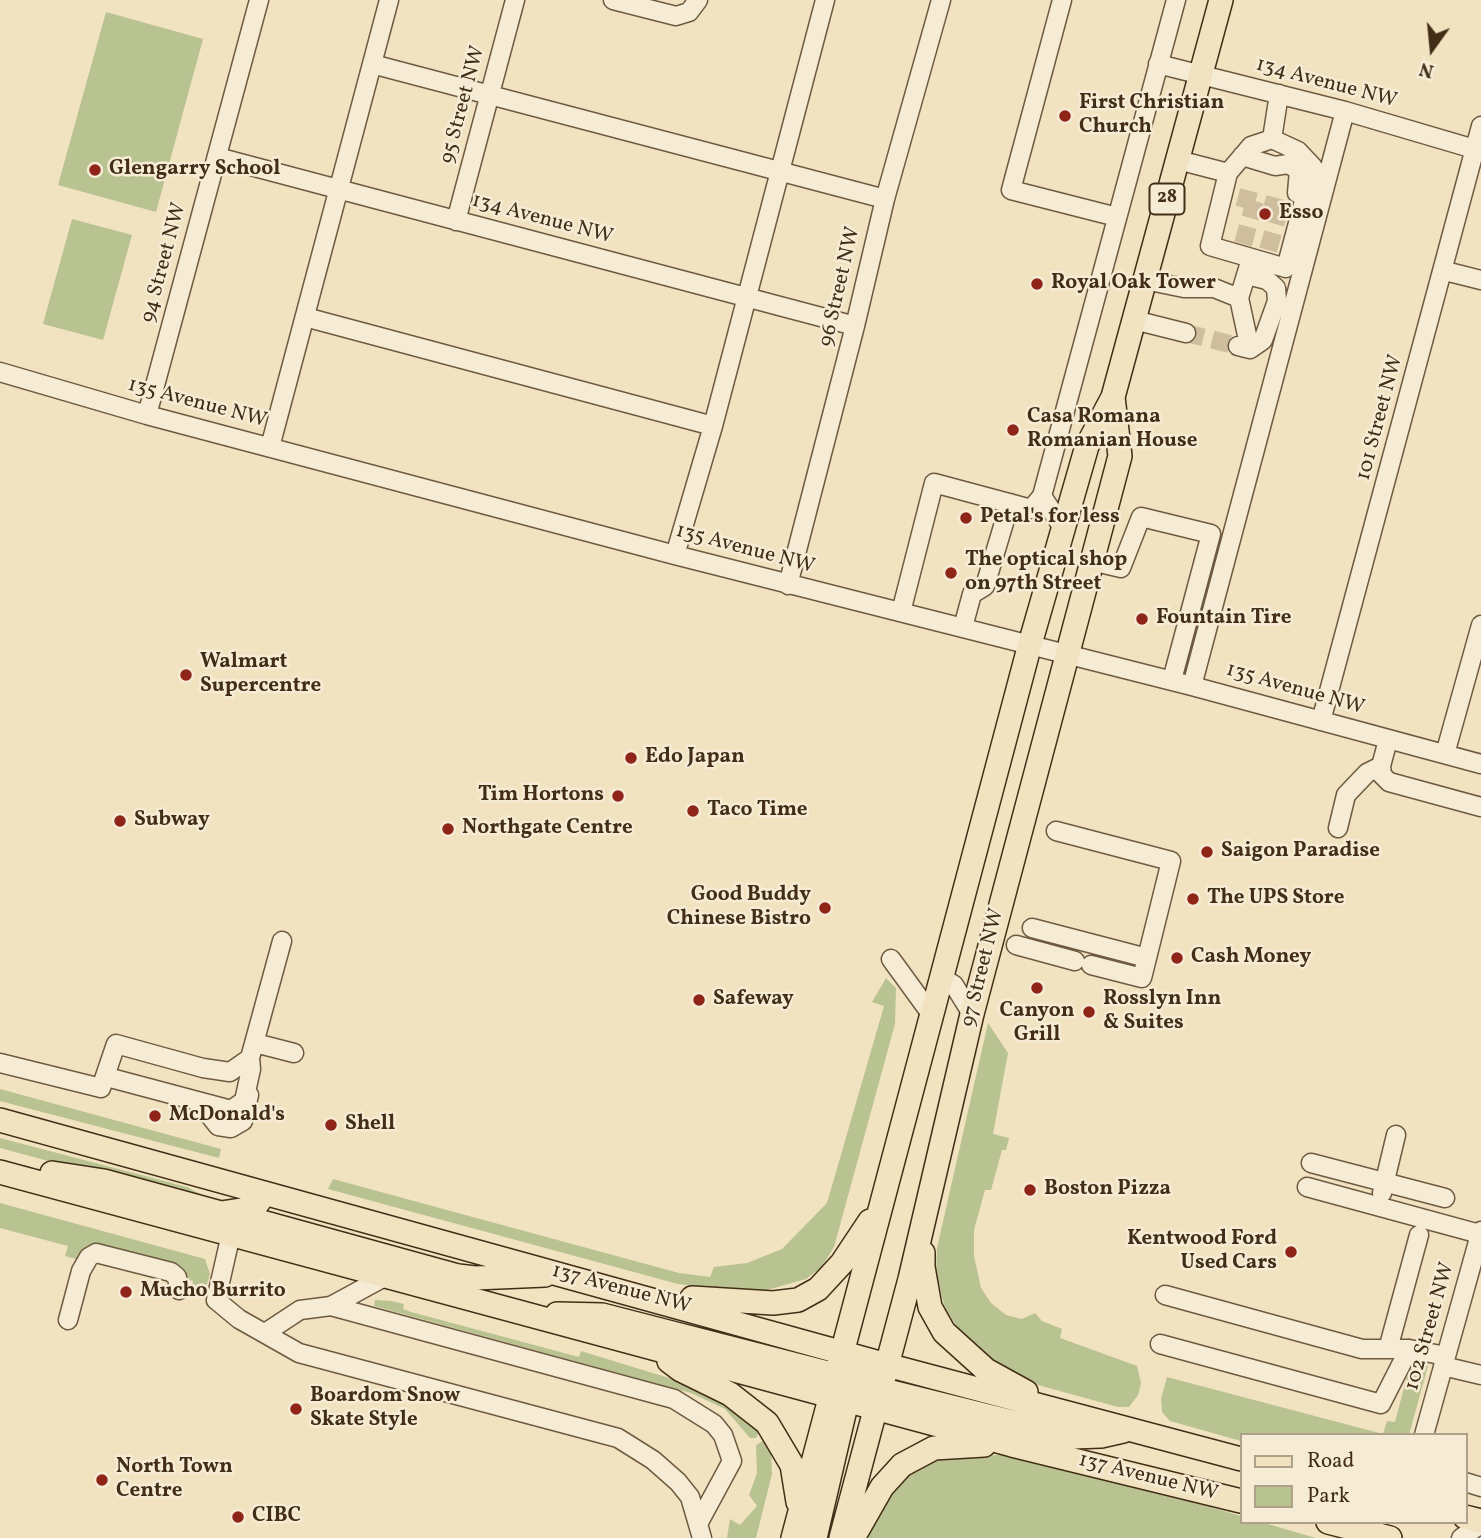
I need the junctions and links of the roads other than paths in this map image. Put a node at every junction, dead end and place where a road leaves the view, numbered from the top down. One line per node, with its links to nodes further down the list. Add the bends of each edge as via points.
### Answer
1 (259, 0): 21 (street, 94 Street NW)
2 (389, 0): 11 (street)
3 (515, 0): 15 (street, 95 Street NW)
4 (613, 0): 10 (street, via 676,16)
5 (825, 0): 23 (street)
6 (941, 0): 26 (street, 96 Street NW)
7 (1062, 0): 28 (street, via 1011,190)
8 (1176, 0): 12 (street)
9 (1221, 0): 13 (main road, 97 Street NW / 28)
10 (693, 6)
11 (372, 64): 15 (street); 25 (street)
12 (1158, 64): 13 (street, 134 Avenue NW); 28 (street)
13 (1201, 75): 14 (street, 134 Avenue NW); 22 (main road, 97 Street NW / 28)
14 (1279, 94): 16 (street, 134 Avenue NW); 18 (street)
15 (490, 96): 23 (street); 29 (street, 95 Street NW)
16 (1345, 111): 19 (street, 134 Avenue NW); 57 (street)
17 (1481, 126): 19 (street, 101 Street NW)
18 (1272, 139): 20 (street, via 1251,146); 27 (street, via 1298,150 1314,167)
19 (1478, 150): 31 (street, 101 Street NW)
20 (1242, 156): 24 (street); 27 (street, via 1299,170)
21 (217, 157): 25 (street, 134 Avenue NW); 42 (street, 94 Street NW)
22 (1178, 160): 24 (street); 32 (main road, 97 Street NW / 28)
23 (778, 172): 26 (street); 34 (street)
24 (1228, 173): 30 (street, via 1231,195 1210,246)
25 (338, 189): 29 (street, 134 Avenue NW); 36 (street)
26 (885, 199): 38 (street, 96 Street NW)
27 (1296, 211): 30 (street, via 1286,268)
28 (1117, 217): 45 (street)
29 (456, 221): 34 (street, 134 Avenue NW)
30 (1252, 258): 35 (street); 35 (street, via 1276,288 1277,301 1263,340 1244,348)
31 (1444, 271): 33 (street); 58 (street, 101 Street NW)
32 (1145, 280): 35 (street, via 1214,288); 37 (main road, 97 Street NW / 28)
33 (1481, 280)
34 (744, 297): 38 (street, 134 Avenue NW); 43 (street)
35 (1240, 298)
36 (305, 317): 43 (street); 44 (street)
37 (1134, 320): 39 (street); 41 (main road, 97 Street NW / 28)
38 (855, 326): 50 (street, 96 Street NW)
39 (1186, 333)
40 (0, 372): 42 (street, 135 Avenue NW)
41 (1113, 397): 47 (main road, 97 Street NW, via 1087,446); 49 (main road, 97 Street NW, via 1120,456)
42 (147, 415): 44 (street, 135 Avenue NW)
43 (713, 426): 48 (street)
44 (270, 447): 48 (street, 135 Avenue NW)
45 (1042, 496): 46 (street, via 1031,509); 47 (street)
46 (1010, 503): 51 (street, via 934,483); 52 (street, via 985,586 972,594)
47 (1063, 528): 54 (main road, 97 Street NW)
48 (675, 555): 50 (street, 135 Avenue NW)
49 (1091, 561): 55 (main road, 97 Street NW); 56 (street, via 1121,568 1141,517 1212,534)
50 (788, 584): 51 (street, 135 Avenue NW)
51 (901, 612): 52 (street, 135 Avenue NW)
52 (963, 627): 54 (street, 135 Avenue NW)
53 (1481, 628): 60 (street)
54 (1030, 644): 55 (street, 135 Avenue NW); 71 (main road, 97 Street NW)
55 (1066, 653): 56 (street, 135 Avenue NW); 73 (main road, 97 Street NW)
56 (1172, 680): 57 (street, 135 Avenue NW)
57 (1192, 685): 58 (street, 135 Avenue NW)
58 (1321, 721): 59 (street, 135 Avenue NW)
59 (1388, 740): 60 (street, 135 Avenue NW); 62 (street)
60 (1445, 754): 61 (street, 135 Avenue NW)
61 (1481, 764)
62 (1381, 766): 63 (street, via 1389,782); 64 (street, via 1367,772 1346,795)
63 (1481, 807)
64 (1338, 828)
65 (1056, 831): 69 (street, via 1171,860)
66 (1032, 928): 69 (street)
67 (282, 941): 74 (street)
68 (1016, 945): 69 (street, via 1142,978)
69 (1147, 958)
70 (891, 959): 72 (street)
71 (941, 977): 72 (main road, 97 Street NW); 73 (street, via 954,985)
72 (931, 1014): 88 (main road, 97 Street NW)
73 (972, 1014): 89 (main road, 97 Street NW)
74 (252, 1050): 75 (street); 77 (street, via 238,1069 222,1073 116,1044); 77 (street, via 248,1088 237,1108 226,1109)
75 (294, 1054)
76 (0, 1063): 77 (street, via 96,1089)
77 (107, 1077)
78 (0, 1120): 85 (main road, 137 Avenue NW)
79 (1396, 1135): 83 (street)
80 (1311, 1163): 83 (street)
81 (0, 1166): 85 (main road, via 104,1181 221,1213 254,1208)
82 (0, 1172): 90 (main road)
83 (1385, 1182): 86 (street); 87 (street)
84 (1307, 1187): 87 (street)
85 (267, 1193): 94 (main road, 137 Avenue NW)
86 (1445, 1198)
87 (1379, 1206): 92 (street)
88 (879, 1207): 96 (main road, via 842,1263 818,1289 798,1300 715,1301); 106 (main road, 97 Street NW)
89 (925, 1215): 108 (main road, 97 Street NW); 112 (main road, via 923,1267 937,1323 962,1352 986,1370)
90 (231, 1234): 93 (main road); 94 (main road, via 245,1224 262,1222 458,1276); 101 (street, via 216,1300)
91 (1419, 1235): 103 (street)
92 (1480, 1238): 107 (street, 102 Street NW)
93 (388, 1275): 98 (street); 99 (main road)
94 (565, 1275): 96 (main road, 137 Avenue NW)
95 (179, 1290): 100 (street, via 171,1272 96,1254 81,1271)
96 (634, 1293): 106 (main road, 137 Avenue NW)
97 (1166, 1295): 103 (street, via 1363,1349)
98 (331, 1306): 101 (street, via 300,1310); 121 (street, via 688,1406 723,1435 732,1461)
99 (526, 1314): 105 (main road); 110 (main road, via 602,1315)
100 (68, 1320)
101 (265, 1333): 121 (street, via 299,1353 618,1438 678,1482 690,1497)
102 (1160, 1344): 104 (street, via 1381,1404)
103 (1388, 1349): 104 (street)
104 (1409, 1349): 107 (street)
105 (655, 1350): 110 (main road); 118 (main road, via 681,1370 730,1394 768,1423 792,1465)
106 (842, 1351): 108 (main road, 137 Avenue NW); 110 (main road, 97 Street NW)
107 (1445, 1361): 109 (street); 114 (street, 102 Street NW)
108 (887, 1364): 110 (main road); 111 (main road, 97 Street NW); 112 (main road, 137 Avenue NW)
109 (1481, 1375)
110 (842, 1387): 111 (main road); 118 (main road, 97 Street NW); 124 (main road)
111 (878, 1399): 113 (main road, via 1072,1437); 115 (main road, 137 Avenue NW); 125 (main road, 97 Street NW)
112 (1057, 1409): 113 (main road, 137 Avenue NW)
113 (1130, 1430): 116 (main road, 137 Avenue NW)
114 (1425, 1433)
115 (1012, 1445): 117 (main road, 137 Avenue NW); 126 (main road, via 962,1445 917,1455 882,1487)
116 (1240, 1459)
117 (1240, 1501)
118 (800, 1510): 123 (main road, 97 Street NW)
119 (1481, 1522): 127 (street)
120 (1336, 1524): 122 (main road)
121 (700, 1531)
122 (1379, 1535)
123 (793, 1538)
124 (815, 1538)
125 (841, 1538)
126 (853, 1538)
127 (1461, 1538)

